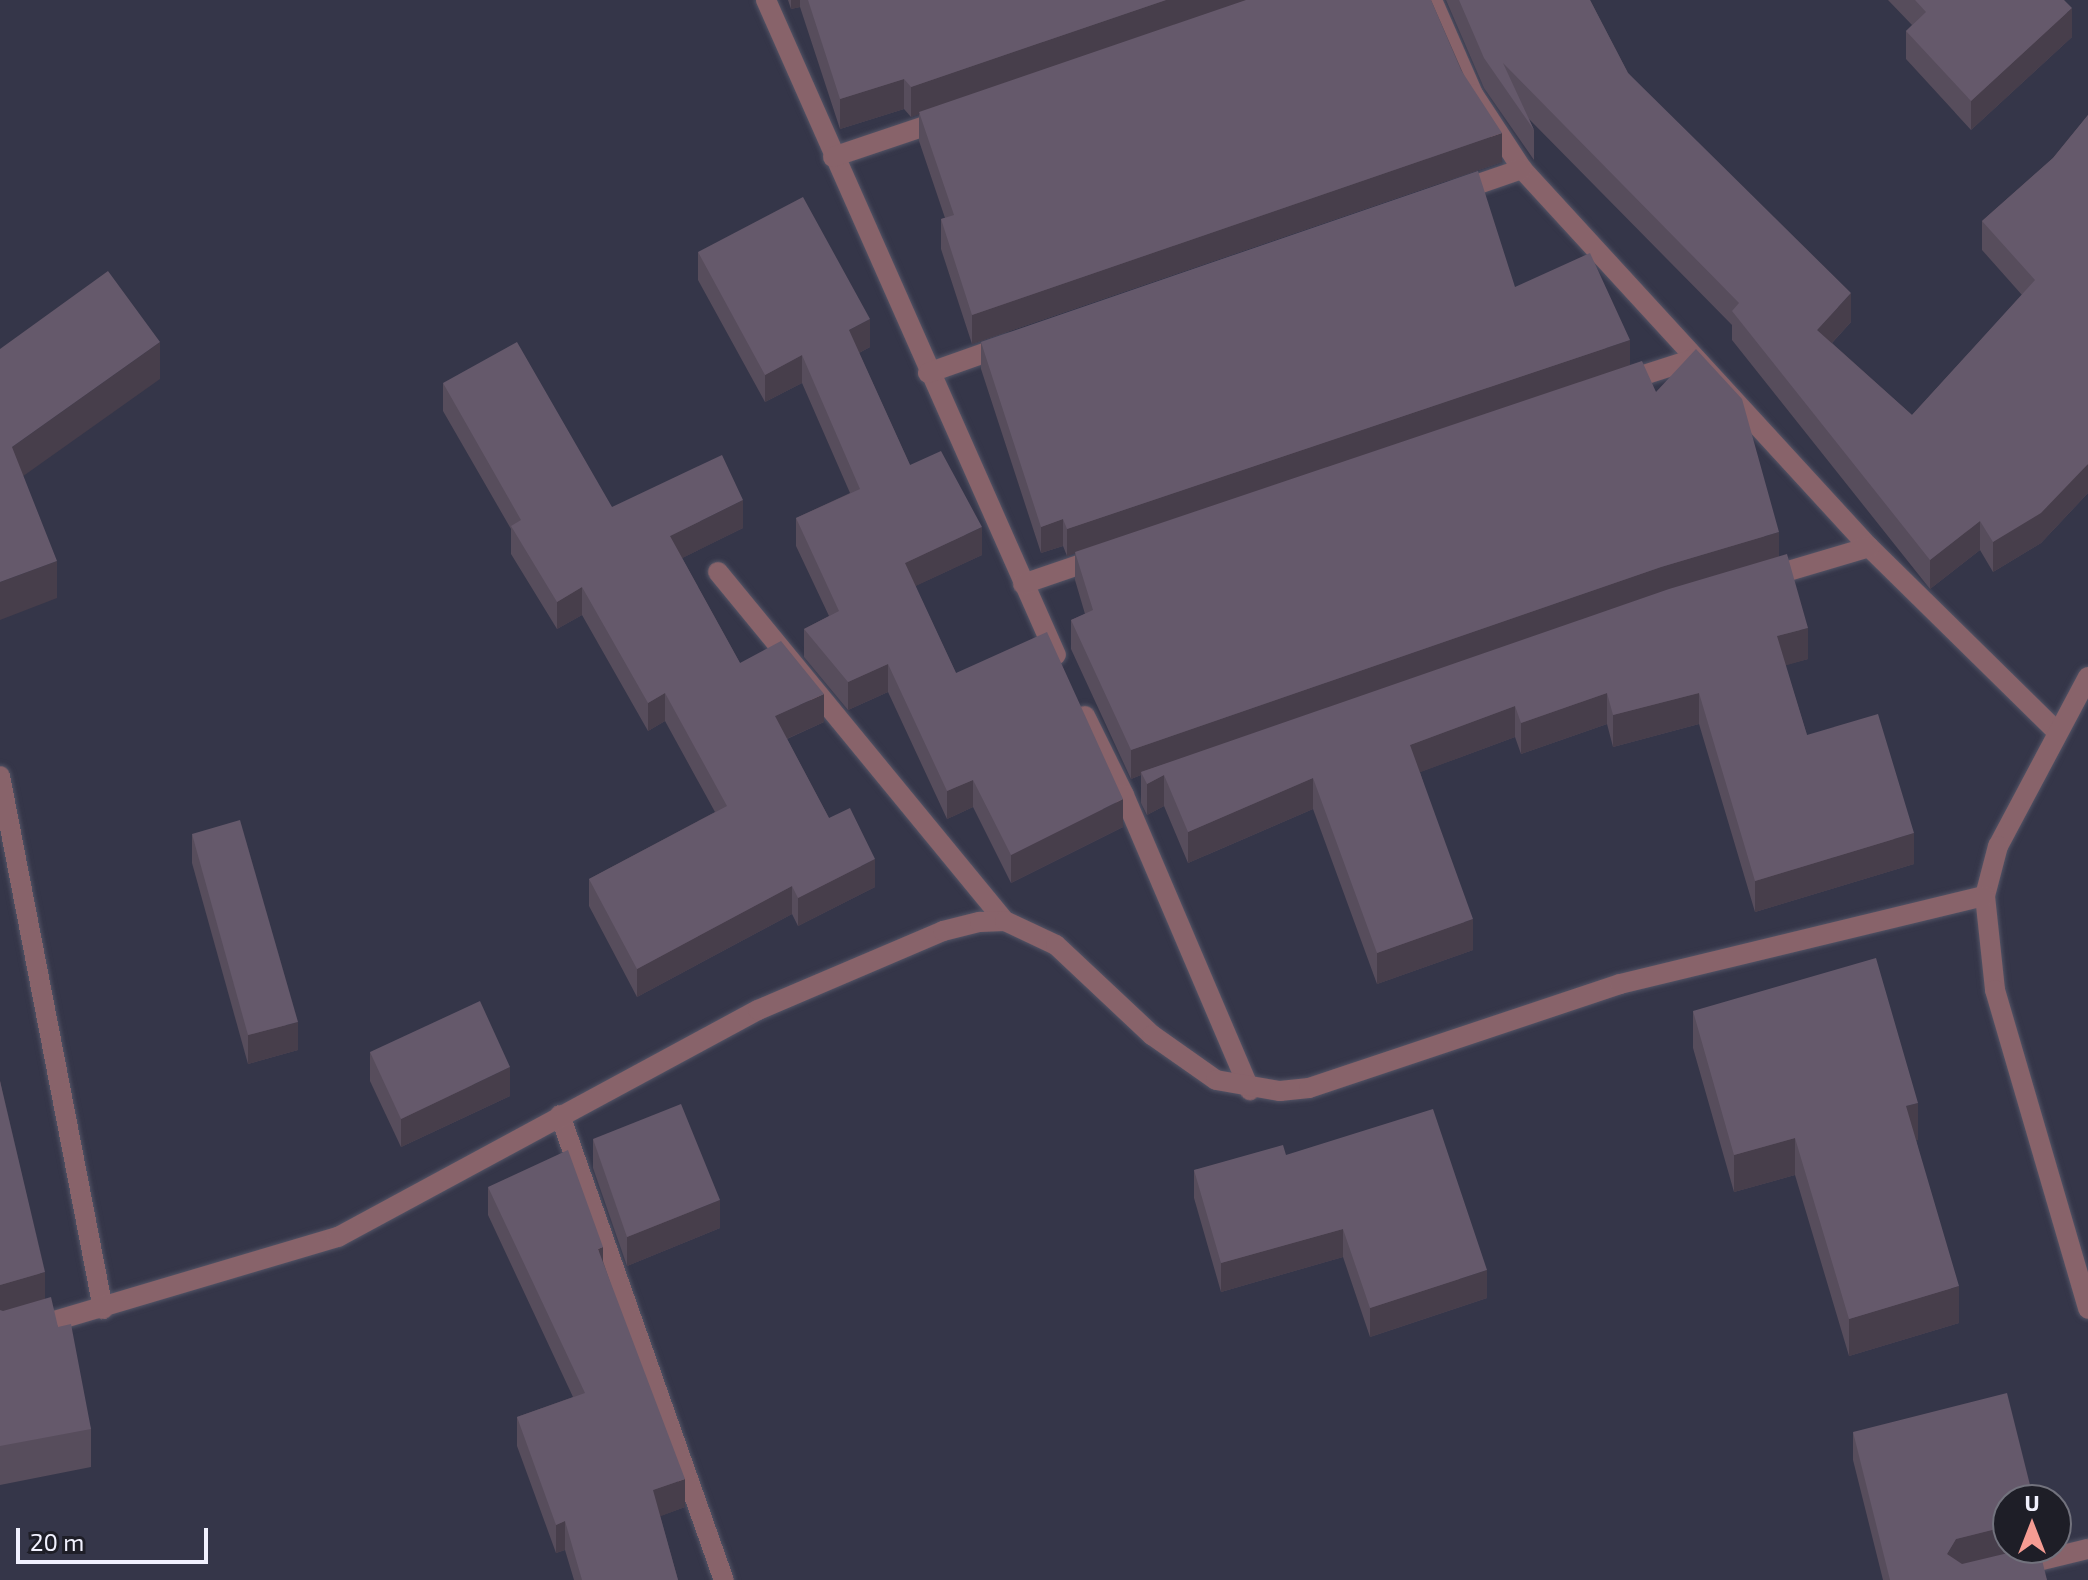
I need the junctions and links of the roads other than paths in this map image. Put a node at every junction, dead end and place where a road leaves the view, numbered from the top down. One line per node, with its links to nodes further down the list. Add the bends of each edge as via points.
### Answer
1 (766, 0): 4 (street)
2 (1432, 0): 5 (street, via 1473,94)
3 (967, 112): 4 (street)
4 (833, 157): 9 (street)
5 (1522, 169): 6 (street); 8 (street)
6 (1433, 200)
7 (1032, 337): 9 (street)
8 (1693, 359): 10 (street); 11 (street)
9 (928, 373): 15 (street)
10 (1603, 389)
11 (1869, 547): 14 (street); 17 (street)
12 (1127, 549): 15 (street)
13 (718, 572): 20 (street)
14 (1753, 582)
15 (1023, 584): 21 (street, via 1070,686 1131,792)
16 (2088, 677): 17 (street)
17 (2056, 731): 19 (street, via 1998,846)
18 (0, 776): 23 (street)
19 (1985, 896): 21 (street, via 1620,984 1309,1088); 24 (street, via 1995,990)
20 (1005, 921): 21 (street, via 1056,945 1177,1056 1216,1080); 22 (street, via 943,931 773,1004)
21 (1250, 1090)
22 (560, 1115): 23 (street, via 338,1237); 28 (street)
23 (103, 1309): 25 (street)
24 (2088, 1309)
25 (0, 1337)
26 (2088, 1549): 27 (street)
27 (2002, 1570)
28 (724, 1580)

